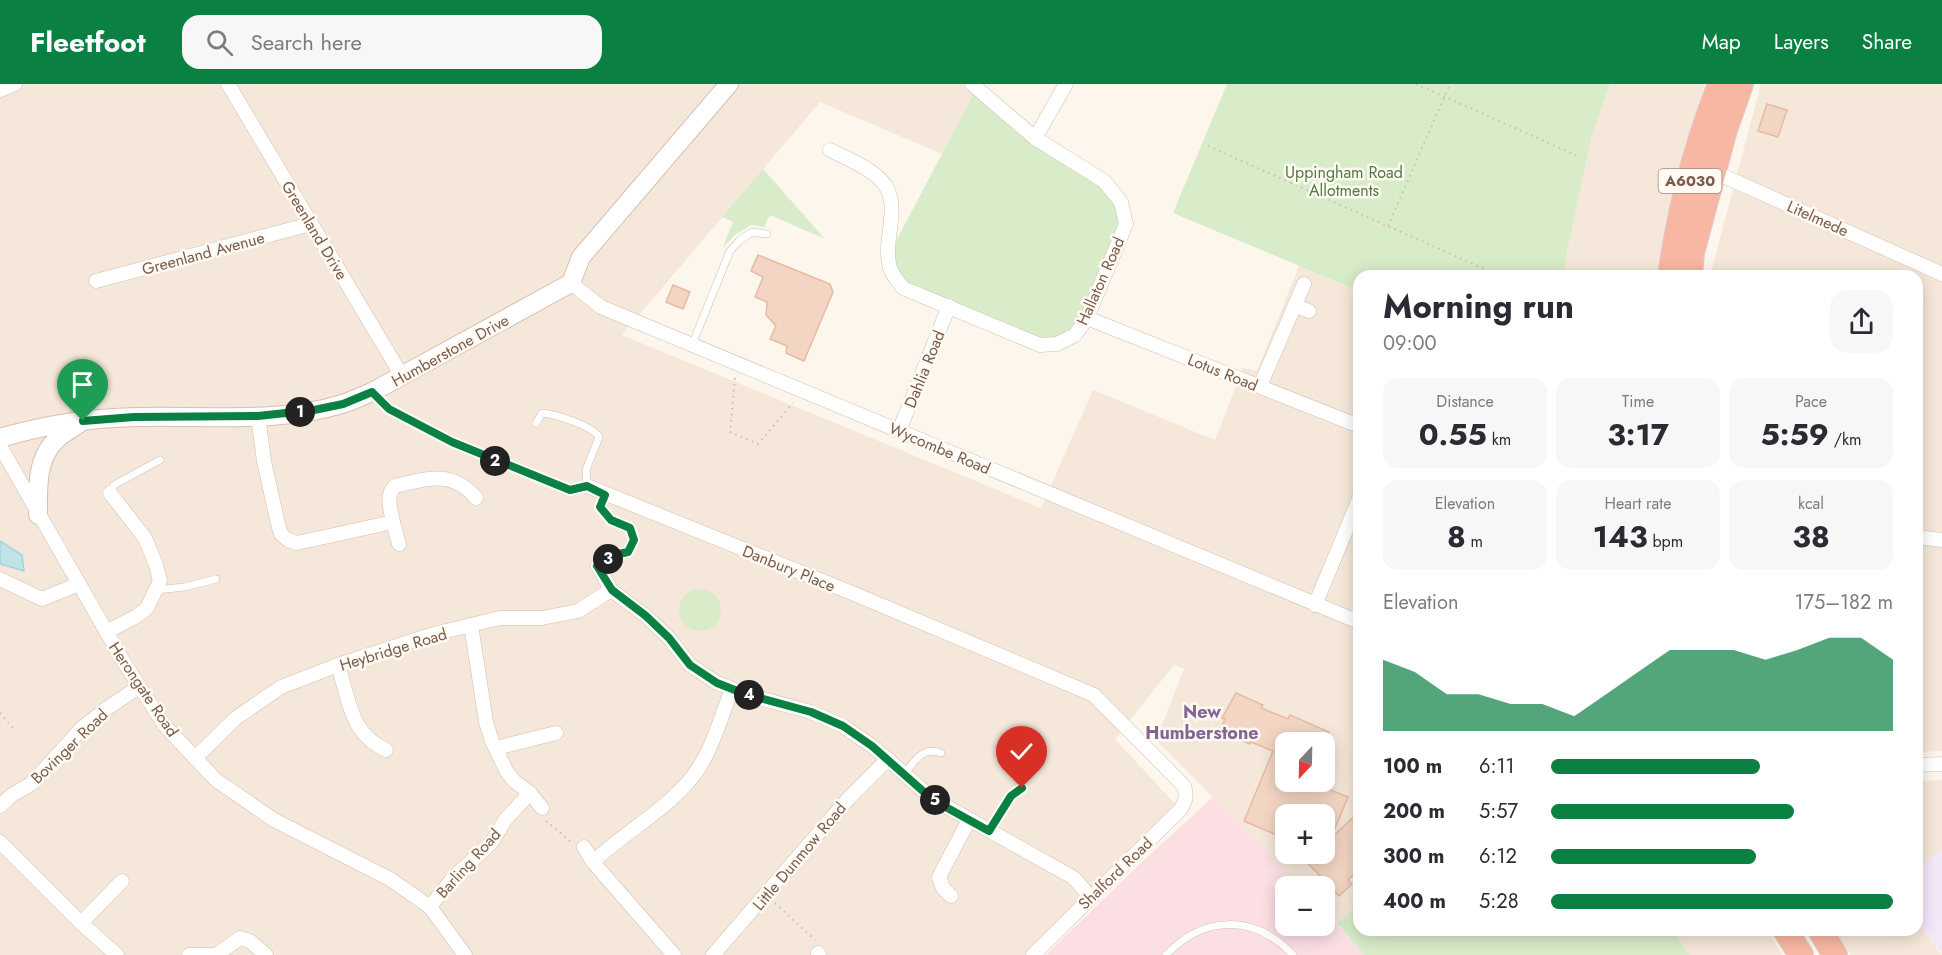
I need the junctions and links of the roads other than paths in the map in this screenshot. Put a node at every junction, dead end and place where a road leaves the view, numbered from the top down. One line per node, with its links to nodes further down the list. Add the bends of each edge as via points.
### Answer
1 (15, 84): 8 (street)
2 (228, 84): 12 (street, Greenland Drive)
3 (729, 84): 18 (street, via 581,256)
4 (972, 84): 9 (street, Hallaton Road)
5 (1066, 84): 9 (street)
6 (1720, 84): 11 (highway, A6030, via 1704,124)
7 (1741, 84): 11 (highway, via 1725,130)
8 (0, 90)
9 (1035, 138): 23 (street, Hallaton Road, via 1104,181 1121,202 1126,224)
10 (830, 150): 20 (street, Hallaton Road, via 863,167 884,184 892,201 887,247 890,270 903,288)
11 (1704, 169): 14 (highway, A6030, via 1674,249); 15 (highway); 16 (street, Litelmede)
12 (311, 224): 17 (street, Greenland Avenue); 25 (street, Greenland Drive)
13 (766, 234): 24 (lane, via 752,232 730,251)
14 (1671, 270)
15 (1691, 270)
16 (1942, 274)
17 (96, 281)
18 (571, 283): 24 (street, Wycombe Road, via 601,307); 25 (street, Humberstone Drive)
19 (1304, 284): 21 (street)
20 (949, 306): 23 (street, Hallaton Road, via 1040,345 1057,344 1075,335); 31 (street, Dahlia Road)
21 (1295, 306): 22 (street); 26 (street)
22 (1309, 311)
23 (1088, 318): 26 (street, Lotus Road)
24 (692, 345): 31 (street, Wycombe Road)
25 (402, 376): 27 (street, Humberstone Drive, via 343,404)
26 (1260, 386): 30 (street, Lotus Road)
27 (258, 416): 28 (street, Humberstone Drive); 40 (street, via 278,524 288,540 297,543)
28 (83, 421): 32 (street, Humberstone Drive); 39 (street, via 54,442 41,462)
29 (536, 423): 35 (lane, via 542,413 549,413 597,434 586,470)
30 (1353, 424)
31 (899, 431): 50 (street, Wycombe Road)
32 (0, 438)
33 (0, 446): 39 (street, Herongate Road)
34 (160, 460): 36 (lane, via 114,485)
35 (587, 486): 66 (street, Danbury Place, via 603,501 852,593 1094,695)
36 (110, 493): 48 (street, via 145,538 156,565)
37 (476, 498): 40 (street, via 452,480 434,477 395,486 389,496)
38 (1353, 513): 50 (street)
39 (38, 515): 47 (street, Herongate Road)
40 (393, 522): 43 (street)
41 (1923, 538): 42 (street)
42 (1942, 540)
43 (399, 544)
44 (597, 566): 49 (street)
45 (0, 579): 47 (street, via 42,598)
46 (216, 579): 48 (lane)
47 (79, 584): 53 (street, Herongate Road)
48 (156, 590): 53 (street, via 147,608)
49 (612, 590): 52 (street, Heybridge Road, via 578,611 542,618 500,618); 56 (street, via 669,638 690,665)
50 (1315, 604): 51 (street, Wycombe Road)
51 (1353, 620)
52 (471, 625): 54 (street, Heybridge Road); 58 (street, via 486,723)
53 (106, 632): 55 (street, Herongate Road)
54 (338, 665): 59 (street, via 359,729); 61 (street, Heybridge Road, via 281,687 236,718)
55 (139, 687): 61 (street, Herongate Road, via 165,726); 69 (street, Bovinger Road, via 82,728 31,784)
56 (732, 689): 62 (street, via 811,712 843,726); 75 (street, via 709,746 689,781)
57 (556, 733): 58 (street)
58 (496, 748): 68 (street, via 507,772)
59 (386, 750)
60 (940, 753): 65 (lane, via 933,750 917,757)
61 (195, 759): 79 (street, Herongate Road, via 216,780 274,820 390,879)
62 (888, 759): 65 (street); 89 (street, Little Dunmow Road, via 848,799)
63 (1942, 764): 64 (street)
64 (1923, 765)
65 (905, 774): 71 (street, via 933,800)
66 (1184, 786): 78 (street, Shalford Road, via 1185,803 1180,810)
67 (1022, 788): 72 (lane, via 1011,796)
68 (530, 793): 70 (street); 79 (street, Barling Road, via 505,820 492,842 452,879)
69 (0, 806)
70 (542, 808)
71 (969, 820): 72 (street); 77 (street, via 939,877)
72 (989, 831): 78 (street, via 1074,878)
73 (0, 842): 80 (street)
74 (584, 847): 75 (street)
75 (593, 862): 88 (street)
76 (122, 881): 80 (street)
77 (951, 896)
78 (1090, 897): 90 (street, Shalford Road)
79 (430, 907): 87 (street, Herongate Road)
80 (81, 923): 83 (street)
81 (1789, 936): 93 (highway)
82 (1824, 936): 94 (highway)
83 (117, 955)
84 (189, 955): 85 (street)
85 (215, 955): 86 (street, via 240,938 250,940)
86 (266, 955)
87 (465, 955)
88 (674, 955)
89 (713, 955)
90 (1033, 955)
91 (1166, 955): 92 (lane, via 1187,936 1219,925 1237,924 1268,934)
92 (1293, 955)
93 (1801, 955)
94 (1835, 955)

